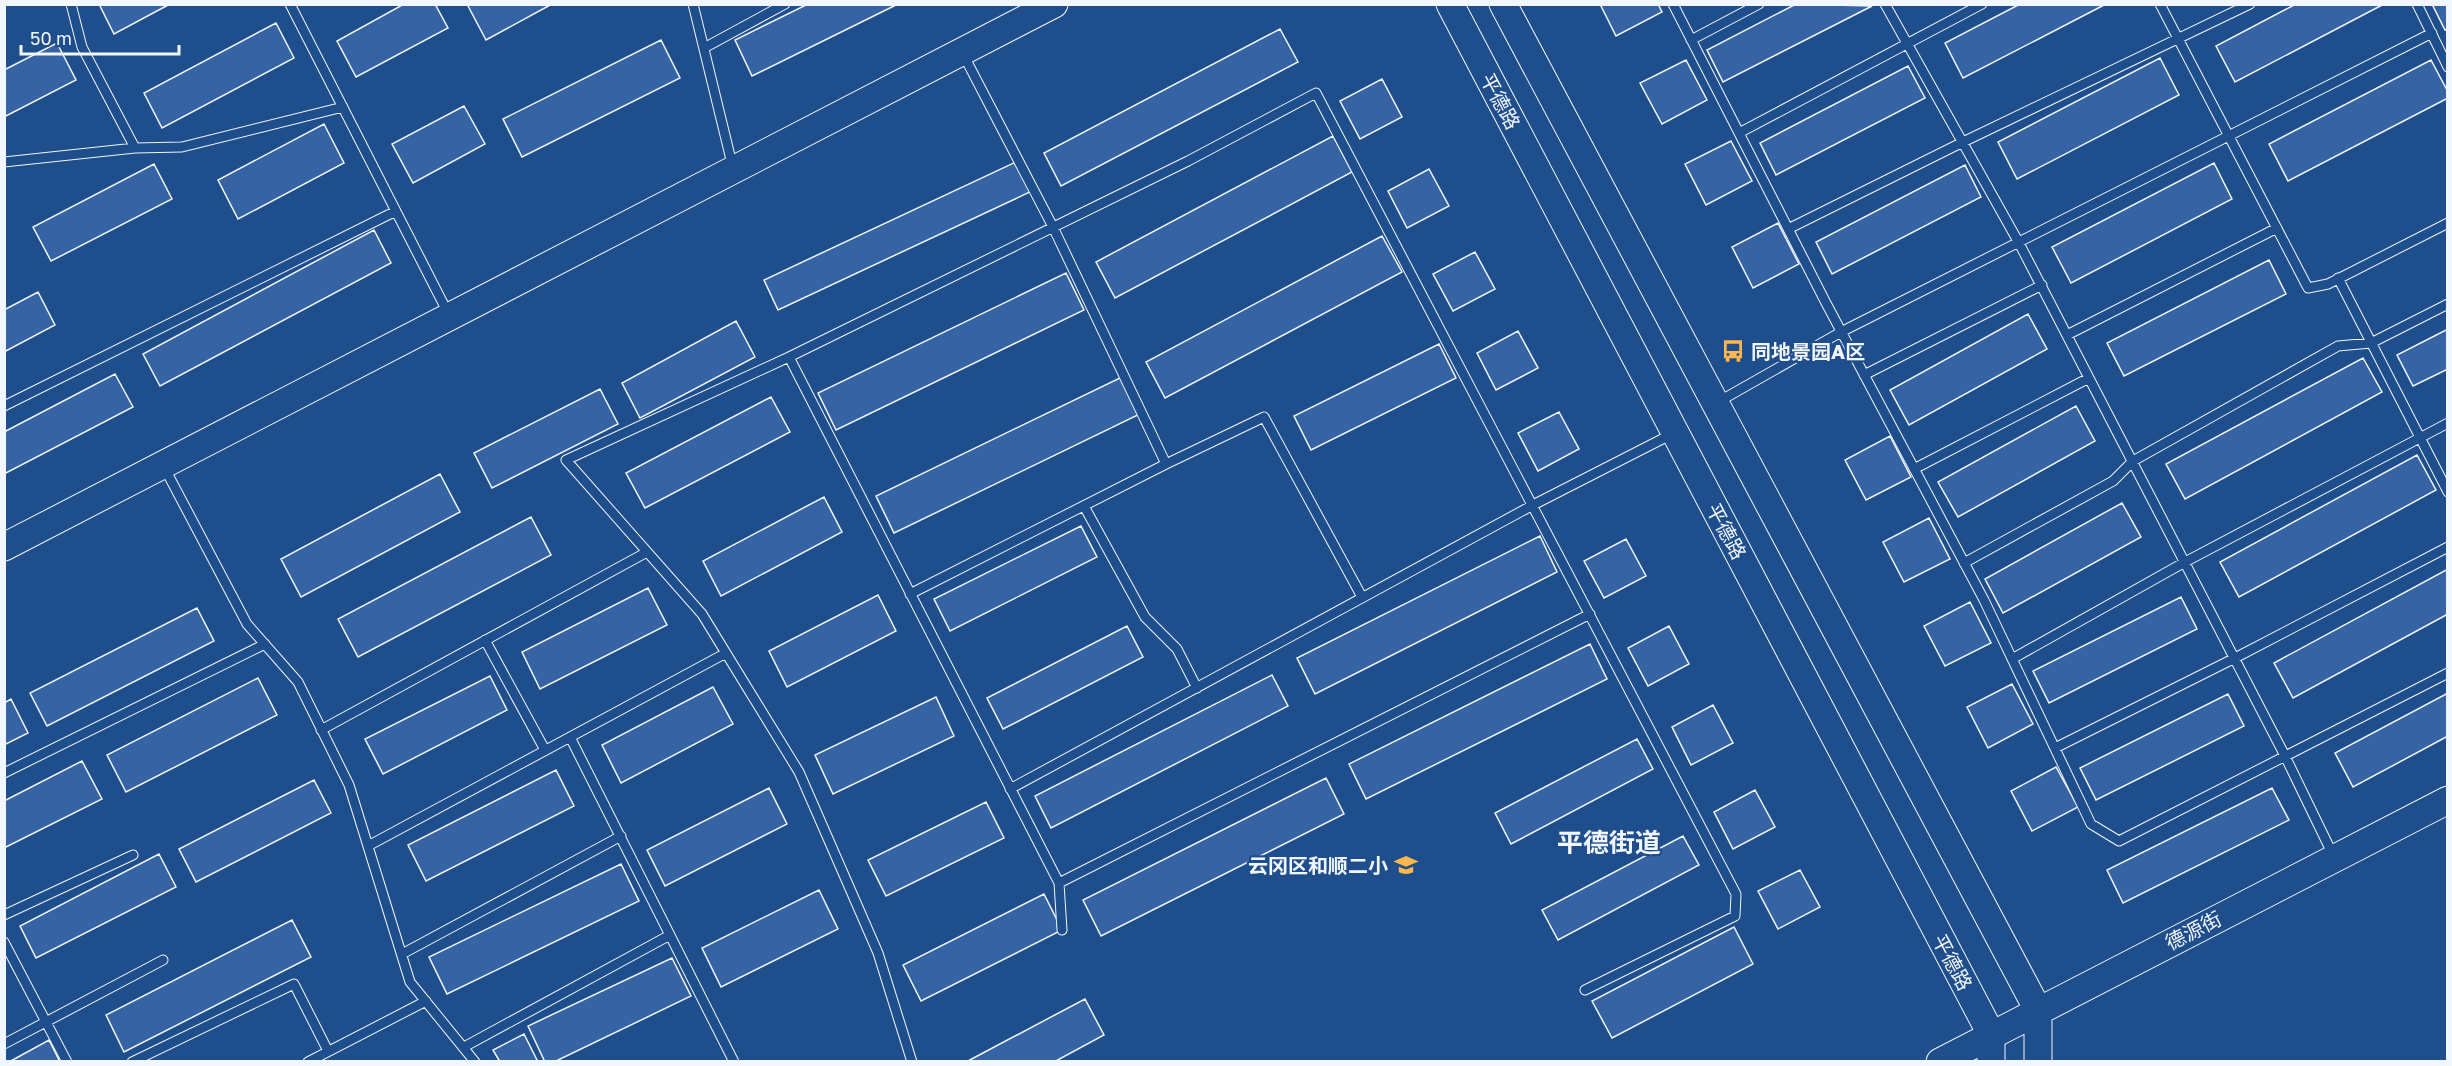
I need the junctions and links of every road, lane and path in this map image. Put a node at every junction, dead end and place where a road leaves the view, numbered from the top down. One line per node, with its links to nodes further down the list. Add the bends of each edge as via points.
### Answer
1 (71, 4): 26 (lane, via 81,47)
2 (290, 4): 22 (lane)
3 (693, 4): 19 (lane)
4 (785, 4): 19 (lane)
5 (1054, 4): 20 (main road)
6 (1450, 4): 48 (main road, 平德路)
7 (1503, 4): 45 (main road)
8 (1673, 4): 16 (lane)
9 (1759, 4): 16 (lane)
10 (1885, 4): 18 (lane)
11 (1982, 4): 18 (lane)
12 (2160, 4): 17 (lane)
13 (2250, 4): 17 (lane)
14 (2417, 4): 15 (lane)
15 (2432, 33): 21 (lane); 24 (lane)
16 (1691, 39): 23 (lane)
17 (2179, 40): 24 (lane); 25 (lane)
18 (1907, 44): 23 (lane); 25 (lane)
19 (704, 48): 28 (lane)
20 (962, 52): 28 (main road); 31 (lane)
21 (2448, 67)
22 (343, 107): 26 (lane, via 182,147); 29 (lane)
23 (1739, 133): 33 (lane)
24 (2229, 137): 32 (lane); 34 (lane)
25 (1963, 142): 33 (lane); 34 (lane)
26 (135, 148): 27 (lane)
27 (4, 162)
28 (734, 170): 38 (main road)
29 (396, 211): 38 (lane); 46 (lane)
30 (2448, 223): 35 (lane)
31 (1053, 227): 42 (lane); 51 (lane); 55 (lane, via 1316,93)
32 (2277, 228): 35 (lane, via 2308,288); 40 (lane)
33 (1788, 229): 39 (lane)
34 (2019, 243): 36 (lane); 39 (lane)
35 (2338, 278): 41 (lane)
36 (2042, 285): 40 (lane); 43 (lane)
37 (2448, 304): 41 (lane)
38 (450, 316): 52 (main road)
39 (1841, 332): 43 (lane); 45 (lane)
40 (2067, 335): 44 (lane)
41 (2371, 343): 49 (lane); 50 (lane, via 2338,346)
42 (789, 357): 59 (lane, via 566,460); 62 (lane)
43 (1864, 375): 53 (lane)
44 (2090, 378): 50 (lane); 53 (lane)
45 (1716, 403): 93 (main road)
46 (4, 406)
47 (2448, 423): 49 (lane)
48 (1675, 432): 55 (lane); 95 (main road, 平德路)
49 (2420, 437): 54 (lane); 60 (lane)
50 (2133, 461): 60 (lane); 61 (lane, via 2113,481)
51 (1166, 464): 56 (lane); 63 (lane, via 1264,417)
52 (163, 465): 57 (main road); 66 (lane, via 248,624)
53 (1914, 469): 61 (lane)
54 (2448, 492)
55 (1533, 505): 63 (lane); 64 (lane)
56 (1084, 506): 62 (lane); 71 (lane, via 1145,617 1177,649)
57 (4, 547)
58 (2448, 547): 68 (lane)
59 (647, 552): 65 (lane); 67 (lane, via 702,614)
60 (2185, 562): 68 (lane); 69 (lane)
61 (1964, 563): 69 (lane)
62 (910, 594): 78 (lane)
63 (1362, 597): 71 (lane)
64 (1590, 614): 84 (lane); 91 (lane, via 1736,894 1735,916)
65 (485, 640): 72 (lane); 75 (lane)
66 (265, 644): 72 (lane, via 298,682); 77 (lane)
67 (726, 653): 73 (lane); 104 (lane, via 799,772 878,953)
68 (2235, 658): 74 (lane); 76 (lane)
69 (2012, 659): 74 (lane)
70 (2448, 673): 76 (lane)
71 (1197, 688): 78 (lane)
72 (321, 730): 81 (lane, via 349,785)
73 (570, 737): 75 (lane); 80 (lane)
74 (2055, 748): 76 (lane, via 2091,824 2119,841)
75 (545, 750): 81 (lane)
76 (2285, 756): 83 (lane)
77 (4, 773)
78 (1010, 789): 84 (lane)
79 (2448, 800): 83 (main road, 德源街)
80 (621, 836): 87 (lane); 89 (lane)
81 (368, 846): 89 (lane)
82 (133, 855): 85 (lane)
83 (2334, 857): 93 (main road, 德源街)
84 (1059, 883): 86 (lane)
85 (4, 915)
86 (1062, 930)
87 (670, 935): 97 (lane); 103 (lane)
88 (4, 942): 94 (lane)
89 (402, 954): 92 (lane, via 410,982)
90 (163, 960): 94 (lane)
91 (1585, 990)
92 (426, 1001): 97 (lane); 98 (lane)
93 (2038, 1010): 95 (main road, 德源街); 107 (main road)
94 (46, 1021): 96 (lane); 99 (lane)
95 (1991, 1035): 105 (main road, 德源街); 106 (main road, 平德路)
96 (4, 1044)
97 (464, 1047): 102 (lane)
98 (328, 1051): 100 (lane, via 294,984); 101 (lane)
99 (67, 1062)
100 (132, 1062)
101 (309, 1062)
102 (475, 1062)
103 (734, 1062)
104 (912, 1062)
105 (1940, 1062)
106 (1991, 1062)
107 (2037, 1062)

